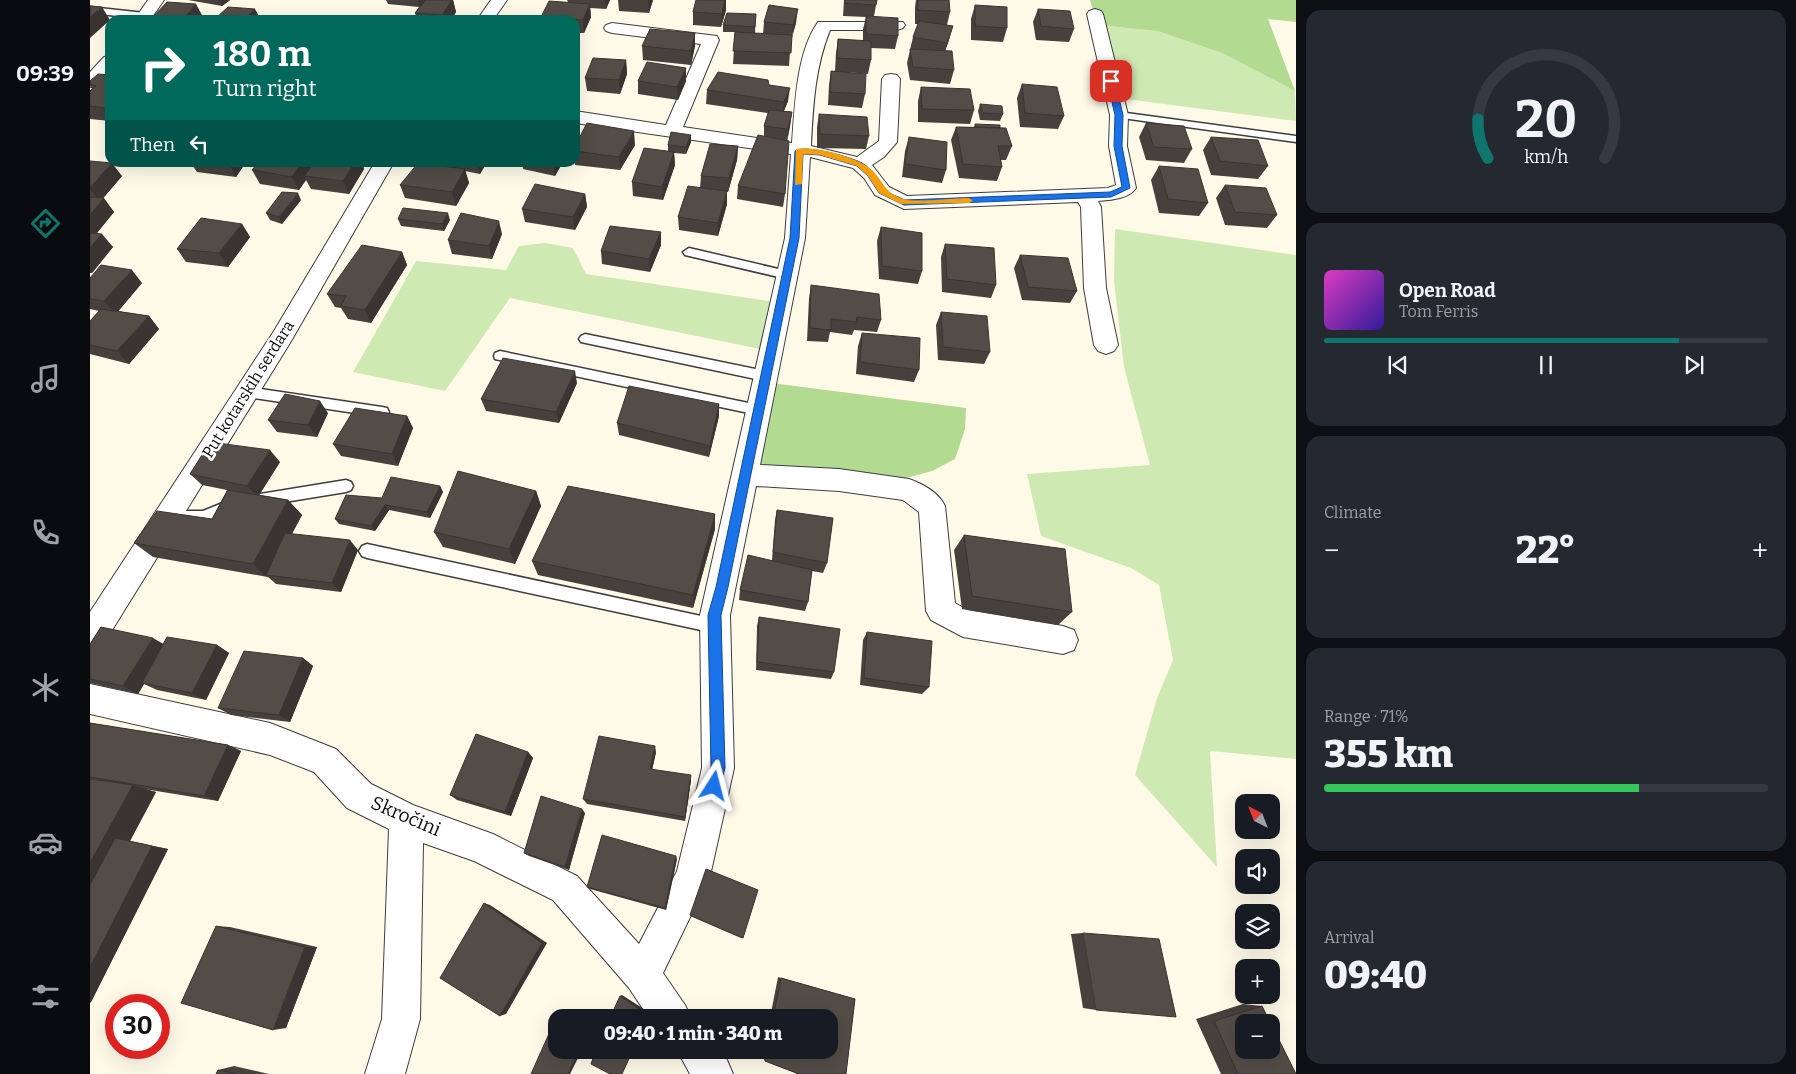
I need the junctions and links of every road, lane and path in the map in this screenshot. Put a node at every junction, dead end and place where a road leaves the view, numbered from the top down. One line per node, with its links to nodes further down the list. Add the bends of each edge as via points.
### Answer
1 (156, 0): 6 (street)
2 (499, 0): 7 (street)
3 (90, 10): 5 (lane)
4 (1095, 14): 15 (street)
5 (124, 15)
6 (146, 15)
7 (488, 15)
8 (897, 25): 19 (street, via 824,25 813,52)
9 (612, 28): 17 (street, via 711,40)
10 (90, 61): 11 (street)
11 (105, 62)
12 (105, 66): 14 (street)
13 (891, 79): 20 (street, via 888,142)
14 (90, 82)
15 (1119, 115): 18 (lane); 22 (street, via 1118,146 1126,188 1111,194)
16 (580, 118): 17 (street)
17 (673, 130): 19 (street)
18 (1296, 139)
19 (799, 151): 20 (street, via 821,153); 24 (street, via 795,238)
20 (860, 164): 22 (street, via 882,191 904,202)
21 (382, 167): 29 (street, Put kotarskih serdara)
22 (1085, 196): 26 (street, via 1091,208 1095,288)
23 (689, 252): 24 (lane)
24 (787, 275): 28 (street)
25 (585, 339): 28 (lane)
26 (1106, 345)
27 (500, 356): 30 (lane)
28 (765, 376): 30 (street)
29 (247, 392): 31 (lane); 34 (street, Put kotarskih serdara)
30 (758, 410): 32 (street)
31 (382, 412)
32 (745, 475): 36 (street, via 714,615); 38 (street, via 840,480 909,490 932,506 941,612 963,623)
33 (346, 486): 34 (lane, via 248,502 204,516)
34 (167, 517): 37 (street, Put kotarskih serdara)
35 (368, 551): 36 (lane)
36 (715, 626): 41 (street, via 718,768 693,876)
37 (90, 638)
38 (1062, 640)
39 (90, 699): 40 (street, Skročini, via 280,743 325,760 360,796)
40 (406, 820): 41 (street, Skročini, via 481,846 565,888); 44 (street, via 400,1019)
41 (642, 975): 42 (street, Skročini)
42 (666, 1009)
43 (702, 1059): 45 (street)
44 (384, 1074)
45 (713, 1074)

